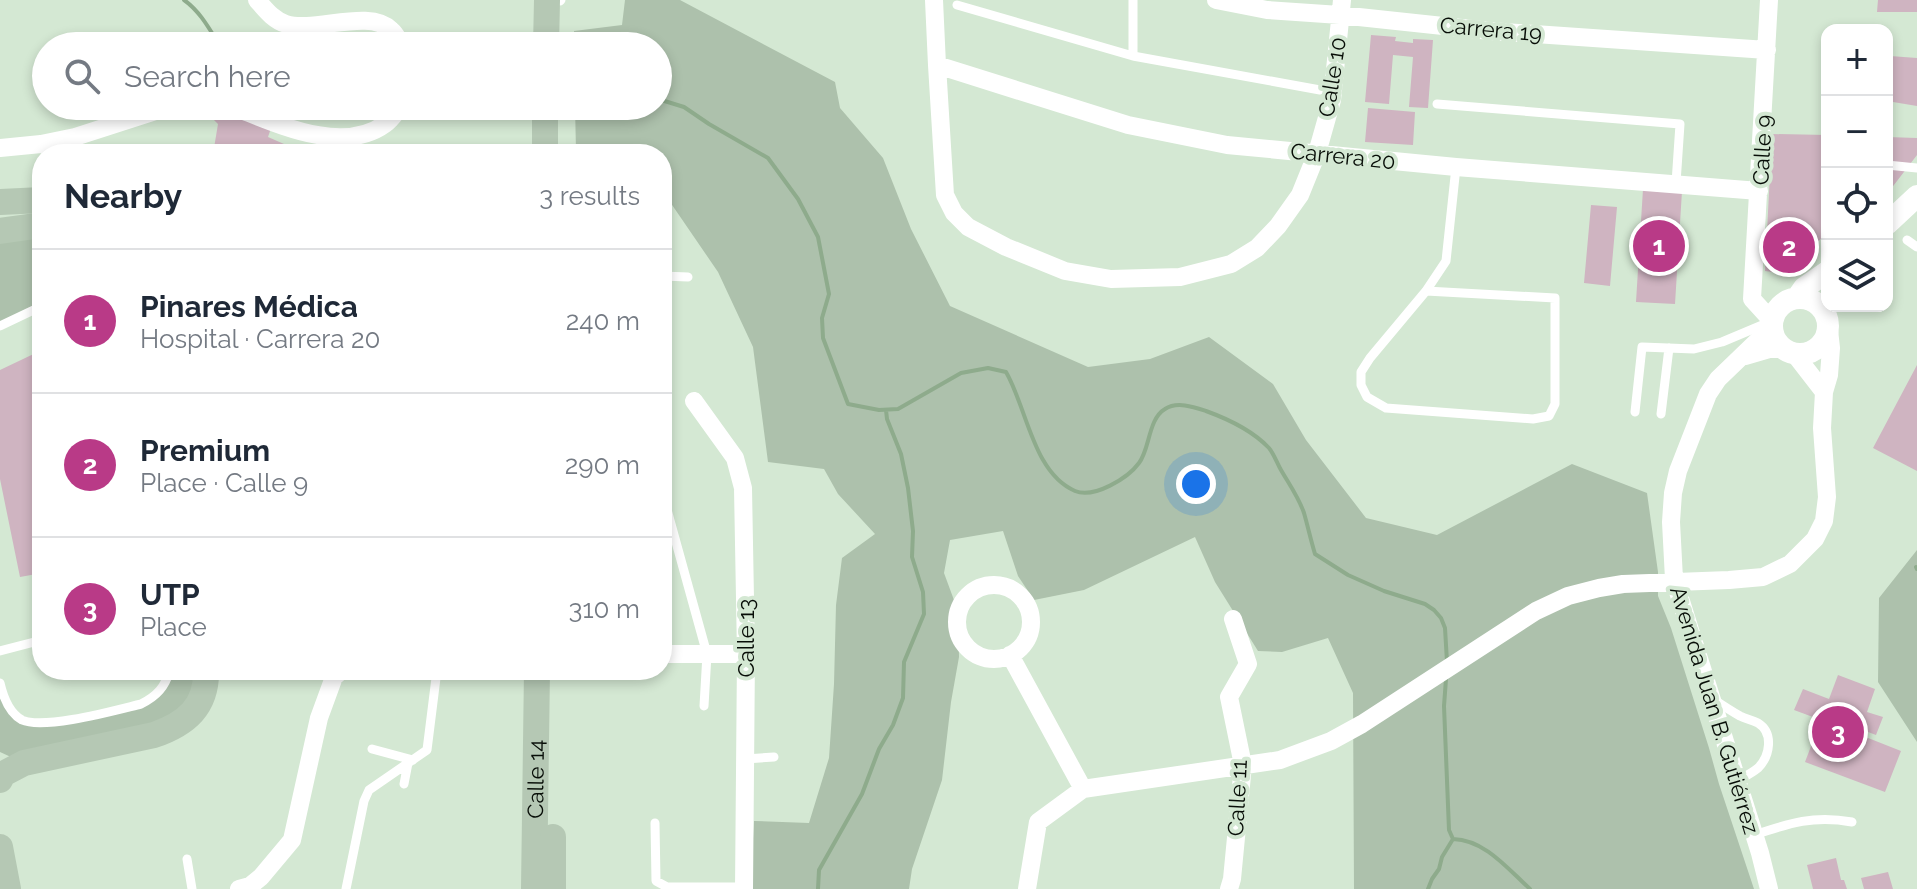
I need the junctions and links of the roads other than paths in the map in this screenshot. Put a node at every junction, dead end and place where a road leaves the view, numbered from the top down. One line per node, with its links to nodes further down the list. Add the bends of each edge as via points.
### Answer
1 (257, 0): 10 (street, via 276,19 299,27 375,22)
2 (547, 0): 11 (main road)
3 (560, 0): 12 (main road)
4 (934, 0): 15 (street)
5 (1133, 0): 14 (lane)
6 (1216, 0): 9 (street, Carrera 19, via 1267,10)
7 (1769, 0): 13 (street, Calle 9)
8 (957, 5): 14 (lane)
9 (1341, 7): 13 (street, Carrera 19, via 1490,31); 28 (street, Calle 10, via 1332,100)
10 (393, 32)
11 (546, 32)
12 (559, 32)
13 (1767, 50): 33 (street, Calle 9)
14 (1133, 56): 16 (lane)
15 (937, 65): 28 (street, Carrera 20, via 1128,125 1227,145); 28 (street, Calle 10, via 945,195 954,213 968,227 1006,247 1065,271 1111,279 1180,277 1231,264 1278,226 1300,195)
16 (1320, 90)
17 (1437, 104): 32 (lane, via 1680,124)
18 (128, 120): 23 (street)
19 (264, 120): 20 (street, via 346,138)
20 (389, 120)
21 (545, 120): 24 (main road)
22 (558, 120): 25 (main road)
23 (41, 144)
24 (545, 144)
25 (558, 144)
26 (32, 145): 27 (street)
27 (0, 148)
28 (1317, 153): 30 (street, Carrera 20)
29 (1893, 166): 31 (lane)
30 (1456, 167): 32 (street, Carrera 20); 45 (lane, via 1446,261)
31 (1917, 168)
32 (1676, 183): 33 (street, Carrera 20)
33 (1759, 191): 47 (street, Calle 9, via 1752,299)
34 (32, 200): 35 (main road)
35 (0, 202)
36 (1913, 207): 37 (street)
37 (1893, 220)
38 (32, 226): 39 (main road)
39 (0, 231)
40 (1907, 240): 41 (lane)
41 (1917, 247)
42 (672, 276): 44 (lane)
43 (1821, 276): 47 (street)
44 (688, 277)
45 (1426, 291): 45 (lane, via 1555,298 1555,404 1549,416 1386,408 1367,397 1361,372)
46 (32, 311): 49 (lane)
47 (1780, 314): 48 (street, via 1804,298 1817,303); 50 (lane, via 1722,342); 51 (street, via 1773,336); 52 (street, Avenida Juan B. Gutiérrez)
48 (1830, 319): 51 (street, via 1823,343 1806,353); 53 (street)
49 (0, 326)
50 (1669, 348): 55 (lane, via 1642,347); 56 (lane)
51 (1788, 351): 52 (street, via 1769,349); 53 (street)
52 (1743, 357): 72 (street, Avenida Juan B. Gutiérrez, via 1708,394 1673,493 1674,579)
53 (1824, 392): 79 (street, via 1824,521 1815,539 1790,564 1763,577 1623,584 1568,596 1331,741 1280,760)
54 (694, 401): 63 (street, Calle 13, via 735,458 743,488)
55 (1635, 412)
56 (1661, 414)
57 (672, 528): 62 (lane)
58 (1233, 619): 79 (street, Calle 11, via 1248,664 1229,697)
59 (32, 643): 60 (lane)
60 (0, 651)
61 (672, 654): 62 (street)
62 (707, 654): 63 (street); 73 (lane)
63 (746, 654): 77 (street, Calle 13)
64 (1010, 655): 64 (street, via 1028,638 1030,613 1025,602 1005,587 980,588 957,614 960,638 987,659); 83 (street)
65 (167, 680): 71 (lane, via 141,704 50,723 14,714)
66 (205, 680): 75 (main road, via 195,710 171,730)
67 (333, 680): 92 (street, via 319,718 292,840 261,877)
68 (436, 680): 78 (lane, via 427,750)
69 (537, 680): 94 (main road, Calle 14)
70 (554, 680): 95 (main road, Calle 14)
71 (0, 683)
72 (1710, 697): 81 (street, Avenida Juan B. Gutiérrez); 81 (lane, via 1766,732 1768,748 1762,763)
73 (704, 706)
74 (372, 749): 78 (lane)
75 (12, 757): 80 (main road)
76 (774, 757): 77 (lane)
77 (745, 759): 89 (street, Calle 13)
78 (411, 761): 82 (lane); 93 (lane, via 369,790)
79 (1243, 765): 83 (street); 97 (street, Calle 11)
80 (0, 780)
81 (1737, 781): 86 (street, Avenida Juan B. Gutiérrez)
82 (404, 784)
83 (1083, 789): 96 (street, via 1038,822)
84 (1852, 822): 86 (lane, via 1803,820)
85 (655, 823): 89 (lane, via 656,881 667,887)
86 (1754, 835): 98 (street, Avenida Juan B. Gutiérrez)
87 (0, 847): 90 (main road)
88 (187, 859): 91 (lane)
89 (744, 888)
90 (8, 889)
91 (192, 889)
92 (239, 889)
93 (346, 889)
94 (534, 889)
95 (553, 889)
96 (1027, 889)
97 (1229, 889)
98 (1769, 889)

